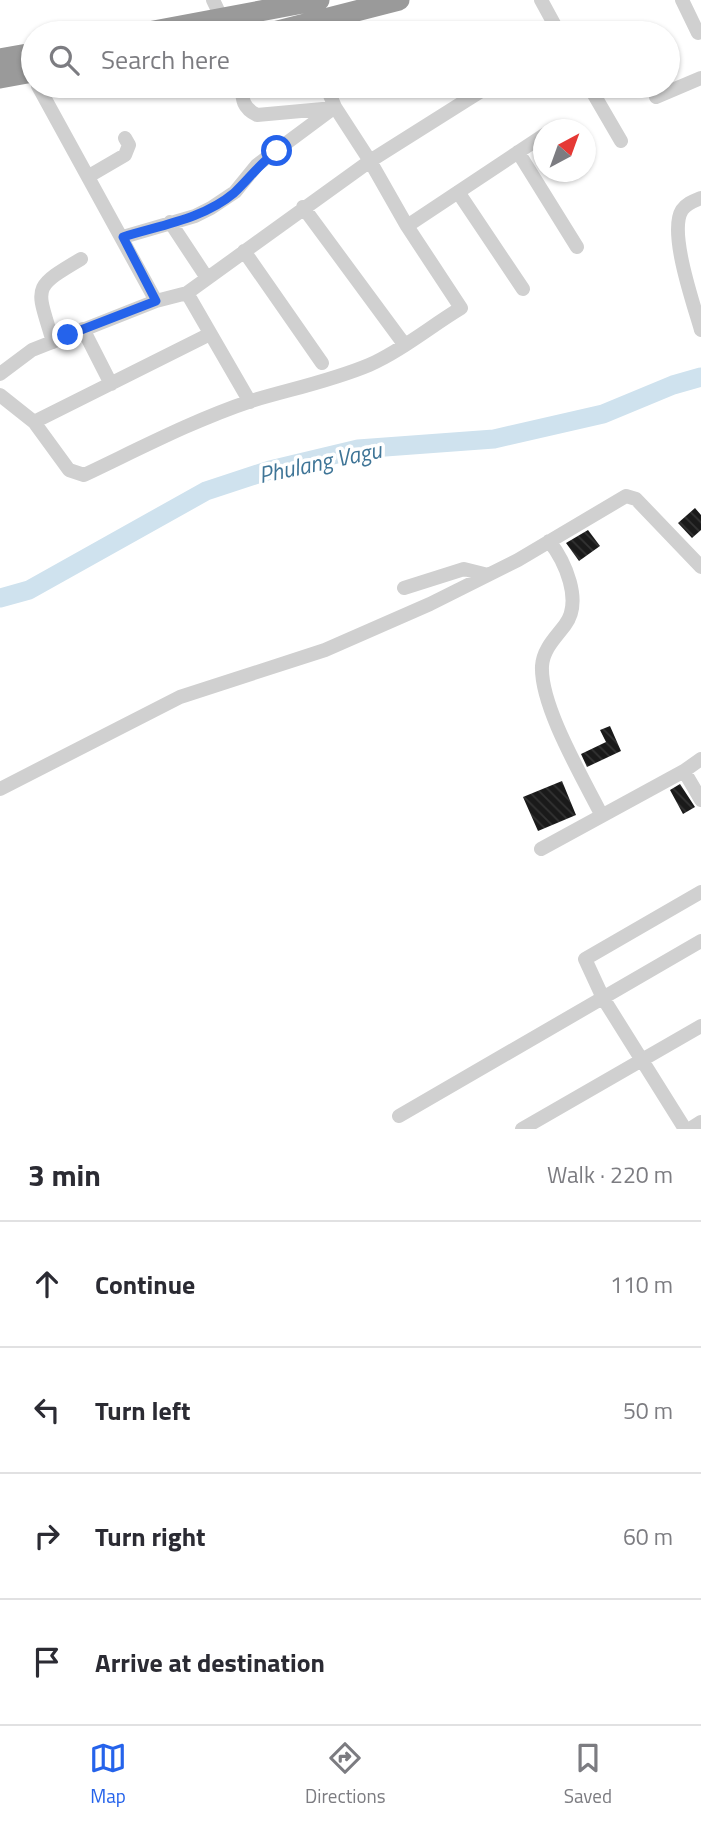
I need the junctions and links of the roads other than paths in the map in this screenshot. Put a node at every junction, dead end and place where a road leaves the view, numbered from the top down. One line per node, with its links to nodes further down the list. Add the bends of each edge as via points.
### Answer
1 (319, 0): 6 (highway)
2 (399, 0): 6 (highway)
3 (541, 0): 8 (street)
4 (682, 0): 9 (street)
5 (218, 9): 6 (highway); 7 (highway)
6 (300, 16)
7 (180, 21)
8 (552, 21)
9 (698, 33)
10 (0, 59): 11 (highway)
11 (21, 67)
12 (21, 74): 13 (highway)
13 (0, 78)
14 (701, 78): 15 (street)
15 (680, 87)
16 (47, 98): 27 (street)
17 (242, 98): 21 (street, via 247,110 257,115)
18 (331, 98): 21 (street)
19 (470, 98): 26 (street)
20 (596, 98): 23 (street)
21 (335, 107): 26 (street); 31 (street, via 257,165 235,192 195,216)
22 (125, 138): 27 (street, via 130,145 125,155)
23 (621, 141)
24 (533, 142): 25 (street)
25 (518, 152): 28 (street); 34 (street)
26 (370, 161): 30 (street); 32 (street)
27 (89, 177): 33 (street)
28 (458, 192): 32 (street); 38 (street)
29 (701, 198): 41 (street, via 688,204 678,224)
30 (303, 207): 35 (street); 45 (street)
31 (170, 222): 33 (street); 37 (street)
32 (407, 226): 45 (street, via 461,308)
33 (123, 237): 40 (street)
34 (577, 247)
35 (244, 251): 37 (street); 46 (street)
36 (81, 259): 44 (street, via 41,287)
37 (207, 278): 39 (street)
38 (523, 289)
39 (187, 293): 40 (street); 43 (street)
40 (156, 301): 42 (street)
41 (700, 326)
42 (83, 329): 44 (street); 48 (street)
43 (208, 335): 48 (street); 50 (street)
44 (53, 342): 47 (street, via 32,350)
45 (404, 344): 50 (street, via 372,364)
46 (322, 363)
47 (0, 374)
48 (111, 384): 51 (street)
49 (0, 395): 51 (street)
50 (250, 402): 51 (street, via 84,475 69,470)
51 (34, 422)
52 (549, 541): 53 (street, via 630,495); 54 (street); 60 (street, via 565,565 572,604 571,616 545,651 544,682 561,735)
53 (701, 567)
54 (488, 575): 55 (street, via 464,569); 58 (street, via 325,650 180,697)
55 (404, 588)
56 (701, 759): 57 (street)
57 (684, 771): 59 (street); 60 (street)
58 (0, 789)
59 (701, 800)
60 (601, 814): 61 (street)
61 (541, 849)
62 (701, 892): 64 (street, via 585,959)
63 (701, 941): 64 (street)
64 (603, 998): 66 (street); 67 (street)
65 (701, 1026): 66 (street)
66 (640, 1060): 69 (street); 70 (street)
67 (399, 1116)
68 (701, 1122): 70 (street)
69 (522, 1129)
70 (687, 1129)

